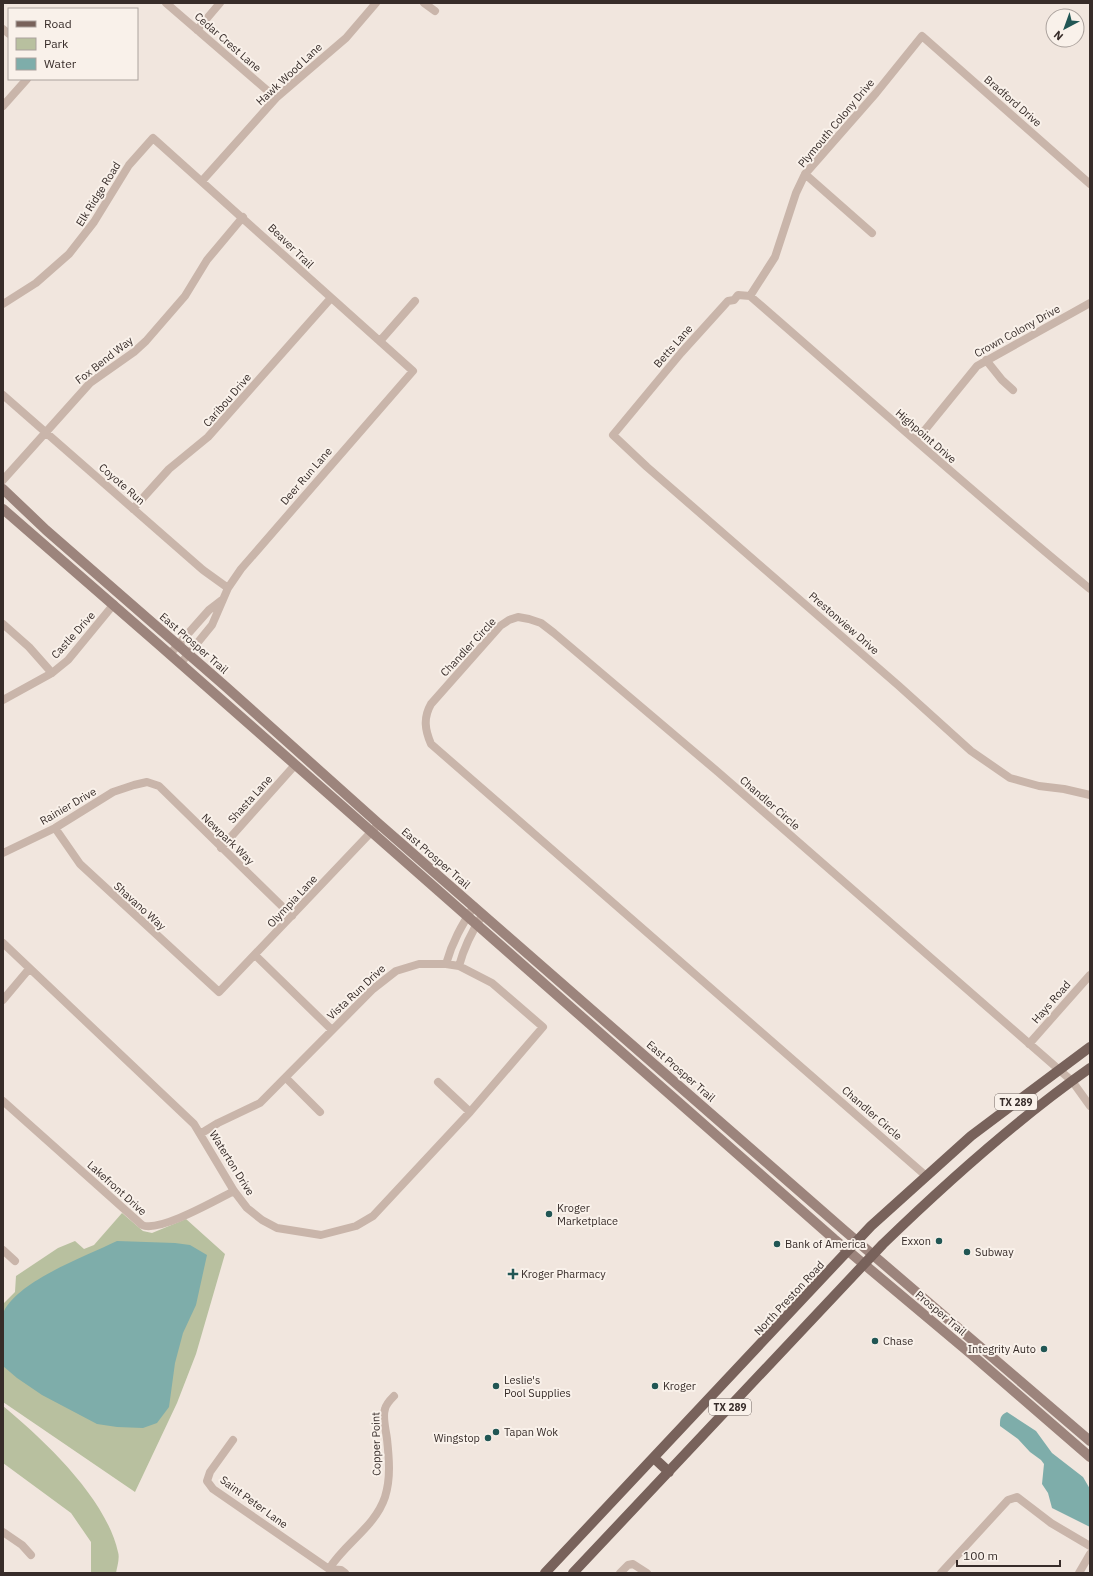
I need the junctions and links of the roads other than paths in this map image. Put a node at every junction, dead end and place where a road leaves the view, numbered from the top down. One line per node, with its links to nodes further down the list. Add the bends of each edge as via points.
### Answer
1 (166, 3): 6 (street, Cedar Crest Lane)
2 (220, 3): 6 (street)
3 (376, 3): 9 (street, Hawk Wood Lane, via 346,38)
4 (424, 3): 5 (street)
5 (435, 11)
6 (196, 30): 9 (street, Cedar Crest Lane)
7 (922, 36): 12 (street, Plymouth Colony Drive); 14 (street, Bradford Drive)
8 (26, 80): 10 (street)
9 (276, 98): 13 (street, Hawk Wood Lane)
10 (3, 106)
11 (153, 138): 13 (street, Beaver Trail); 21 (street, Elk Ridge Road, via 118,180 94,222 69,254 36,283)
12 (805, 174): 16 (street); 17 (street, Plymouth Colony Drive, via 796,193 775,257)
13 (202, 181): 15 (street, Beaver Trail)
14 (1090, 184)
15 (243, 217): 18 (street, Beaver Trail); 28 (street, Fox Bend Way, via 207,260 185,296 146,341 90,383)
16 (872, 233)
17 (750, 296): 27 (street, Betts Lane, via 738,295 734,300 728,301); 29 (street, Highpoint Drive)
18 (331, 298): 22 (street, Beaver Trail); 33 (street, Caribou Drive, via 208,437 169,469)
19 (415, 301): 22 (street)
20 (1090, 303): 23 (street, Crown Colony Drive)
21 (3, 304)
22 (380, 341): 24 (street, Beaver Trail)
23 (986, 360): 25 (street); 29 (street, Crown Colony Drive, via 970,374)
24 (414, 371): 34 (street, Deer Run Lane, via 258,548)
25 (1013, 390)
26 (3, 395): 28 (street, Coyote Run)
27 (620, 426): 47 (street, Prestonview Drive, via 613,435 647,467 971,751 1010,778)
28 (45, 432): 30 (street, Fox Bend Way); 33 (street, Coyote Run)
29 (916, 440): 35 (street, Highpoint Drive, via 996,512)
30 (3, 480)
31 (3, 489): 39 (main road, East Prosper Trail, via 46,530)
32 (3, 509): 37 (main road)
33 (133, 509): 34 (street, Coyote Run, via 203,570)
34 (228, 588): 36 (street, Deer Run Lane)
35 (1090, 589)
36 (222, 600): 39 (street, Deer Run Lane, via 209,610); 41 (street, Deer Run Lane, via 212,625)
37 (114, 604): 40 (main road); 43 (street, Castle Drive, via 68,660)
38 (3, 624): 43 (street, via 29,647)
39 (178, 644): 40 (street, Deer Run Lane); 41 (main road, East Prosper Trail)
40 (170, 654): 42 (main road)
41 (189, 654): 42 (street, Deer Run Lane); 48 (main road, East Prosper Trail)
42 (181, 663): 45 (main road)
43 (52, 673): 44 (street, Castle Drive)
44 (3, 700)
45 (295, 765): 50 (main road); 51 (street, Shasta Lane)
46 (147, 782): 49 (street, Rainier Drive, via 113,792); 51 (street, Newpark Way, via 159,786)
47 (1090, 795)
48 (379, 824): 50 (street, Olympia Lane); 53 (main road, East Prosper Trail)
49 (55, 828): 52 (street, Rainier Drive); 64 (street, Shavano Way, via 80,864)
50 (371, 832): 55 (street, Olympia Lane); 56 (main road)
51 (221, 848): 55 (street, Newpark Way)
52 (3, 854)
53 (474, 906): 54 (main road, East Prosper Trail); 56 (street)
54 (483, 914): 57 (street); 79 (main road, East Prosper Trail)
55 (292, 916): 59 (street, Olympia Lane)
56 (467, 917): 57 (main road); 60 (street, via 450,947)
57 (476, 924): 61 (street); 80 (main road)
58 (3, 943): 62 (street, Waterton Drive)
59 (255, 955): 64 (street, Olympia Lane); 67 (street)
60 (446, 964): 61 (street, Vista Run Drive); 67 (street, Vista Run Drive, via 419,964 396,971 373,989)
61 (459, 966): 66 (street, Vista Run Drive, via 492,983)
62 (30, 968): 65 (street); 81 (street, Waterton Drive, via 194,1124)
63 (1090, 975): 68 (street, Hays Road)
64 (219, 992)
65 (3, 1000)
66 (543, 1027): 78 (street, Waterton Drive)
67 (332, 1030): 72 (street, Vista Run Drive)
68 (1029, 1044): 71 (street, Chandler Circle); 82 (street, Chandler Circle, via 718,772 540,623 518,618 500,626 431,704 426,717 426,729 431,744 441,754)
69 (1090, 1047): 71 (main road, North Preston Road / TX 289)
70 (1090, 1068): 73 (main road, TX 289)
71 (1058, 1071): 73 (street, Chandler Circle); 82 (main road, North Preston Road / TX 289, via 971,1136)
72 (286, 1078): 77 (street); 81 (street, Vista Run Drive, via 260,1103)
73 (1072, 1081): 76 (street, Chandler Circle); 87 (main road, TX 289, via 956,1176)
74 (438, 1082): 78 (street)
75 (3, 1101): 83 (street, Lakefront Drive, via 147,1228 191,1213)
76 (1090, 1106)
77 (320, 1112)
78 (470, 1112): 83 (street, Waterton Drive, via 373,1216 356,1226 321,1235 277,1228 247,1208)
79 (715, 1116): 80 (main road); 84 (main road, East Prosper Trail)
80 (706, 1126): 86 (main road)
81 (200, 1134): 83 (street, Waterton Drive)
82 (925, 1175): 84 (main road, North Preston Road / TX 289)
83 (234, 1191)
84 (858, 1241): 86 (main road, North Preston Road / TX 289); 87 (main road, Prosper Trail)
85 (3, 1250): 88 (street)
86 (848, 1252): 89 (main road, Prosper Trail); 95 (main road, North Preston Road / TX 289)
87 (873, 1254): 89 (main road, TX 289); 91 (main road, Prosper Trail)
88 (15, 1261)
89 (864, 1265): 92 (main road, Prosper Trail); 97 (main road, TX 289)
90 (394, 1396): 102 (street, Copper Point, via 385,1408 389,1478 385,1497 378,1512 335,1559)
91 (1046, 1401): 92 (main road); 94 (main road, Prosper Trail)
92 (1037, 1411): 96 (main road, Prosper Trail)
93 (233, 1440): 102 (street, Saint Peter Lane, via 207,1480 213,1488)
94 (1090, 1441)
95 (654, 1458): 97 (main road); 105 (main road, North Preston Road / TX 289)
96 (1090, 1458)
97 (669, 1472): 103 (main road, TX 289)
98 (3, 1532): 101 (street, via 22,1544)
99 (1090, 1546): 108 (street, via 1051,1523 1017,1497 1008,1500)
100 (1090, 1554): 109 (street)
101 (31, 1555)
102 (330, 1571): 104 (street, Saint Peter Lane, via 341,1570)
103 (577, 1572)
104 (345, 1573)
105 (545, 1573)
106 (620, 1573): 107 (street, via 628,1565 633,1564)
107 (647, 1573)
108 (941, 1573)
109 (1079, 1573)

